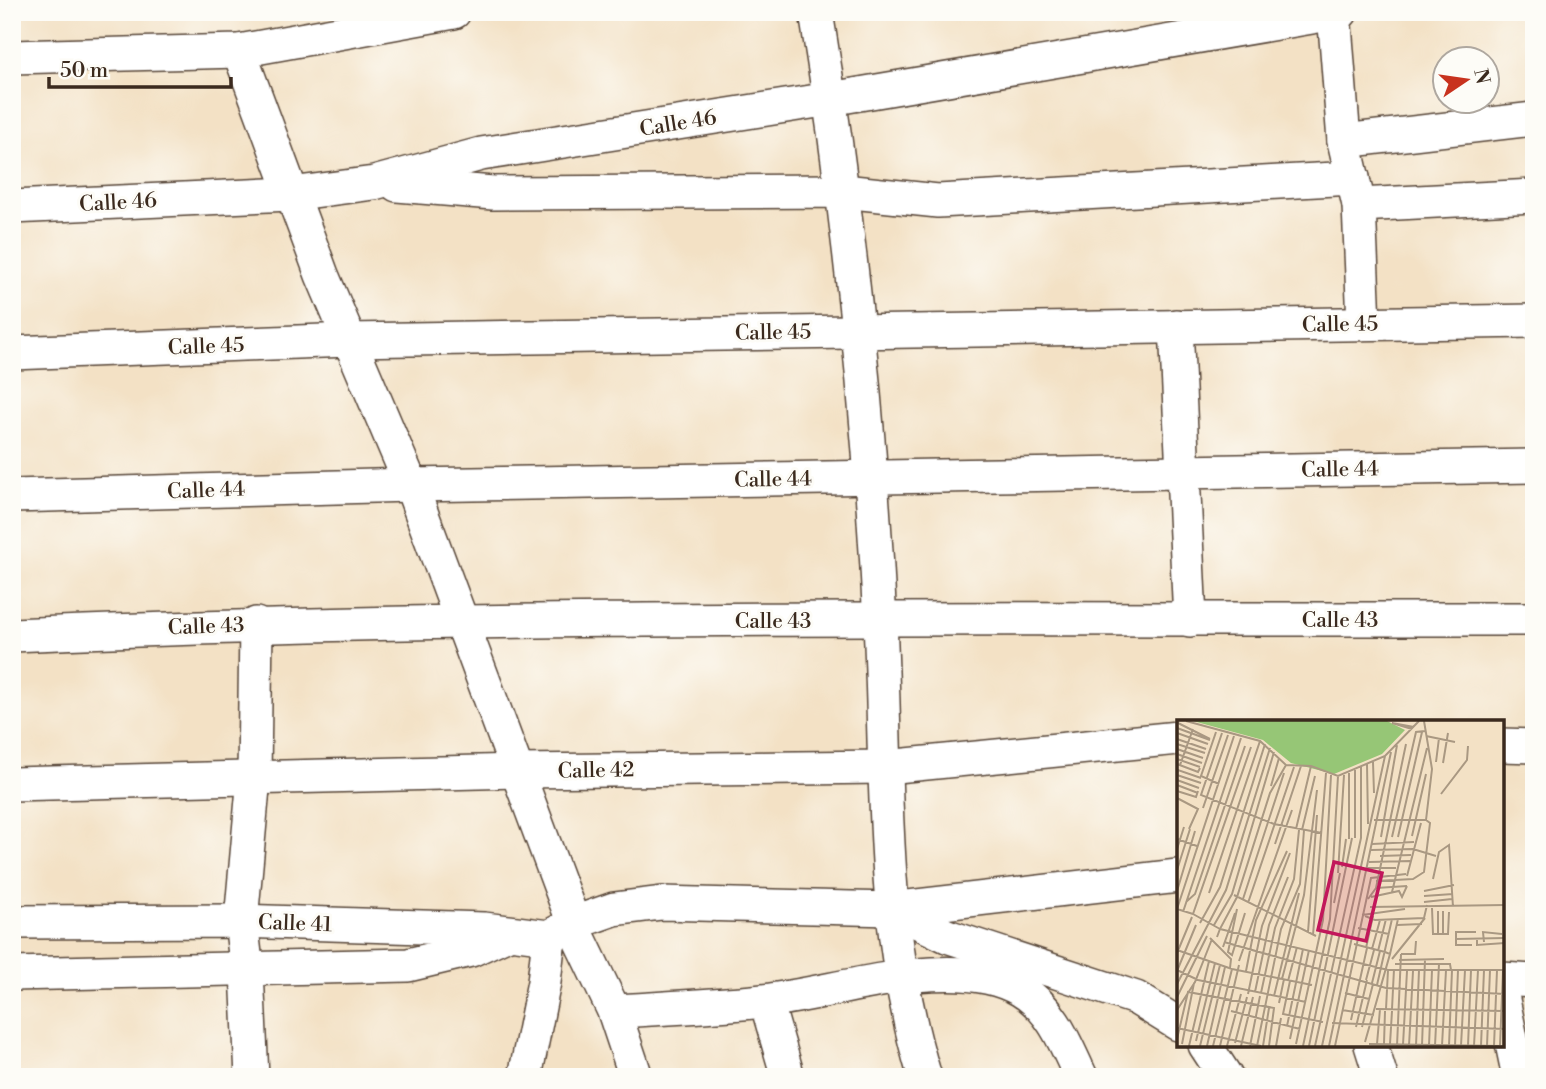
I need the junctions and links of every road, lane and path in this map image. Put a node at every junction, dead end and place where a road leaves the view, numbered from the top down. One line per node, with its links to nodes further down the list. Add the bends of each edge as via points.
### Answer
1 (454, 12): 4 (street)
2 (816, 12): 6 (street)
3 (1337, 13): 6 (street, Calle 46); 8 (street)
4 (239, 51): 5 (street); 12 (street)
5 (12, 57)
6 (830, 99): 9 (street, Calle 46, via 481,154); 10 (street)
7 (1534, 119): 8 (street)
8 (1344, 141): 11 (street)
9 (374, 183): 10 (street, via 493,194); 12 (street, Calle 46)
10 (844, 191): 11 (street, via 938,201); 18 (street)
11 (1356, 192): 13 (street); 16 (street)
12 (291, 194): 14 (street, Calle 46); 19 (street)
13 (1534, 196)
14 (12, 207)
15 (1534, 321): 16 (street, Calle 45)
16 (1364, 324): 17 (street, Calle 45)
17 (1176, 326): 18 (street, Calle 45); 22 (street)
18 (861, 331): 19 (street, Calle 45); 23 (street)
19 (349, 340): 20 (street, Calle 45); 24 (street)
20 (12, 353)
21 (1534, 466): 22 (street, Calle 44)
22 (1183, 472): 23 (street, Calle 44); 27 (street)
23 (869, 477): 24 (street, Calle 44); 28 (street)
24 (411, 485): 25 (street, Calle 44); 29 (street)
25 (12, 496)
26 (1534, 619): 27 (street, Calle 43)
27 (1190, 620): 28 (street, Calle 43)
28 (880, 621): 29 (street, Calle 43); 35 (street)
29 (462, 622): 30 (street, Calle 43); 36 (street)
30 (256, 624): 31 (street, Calle 43); 37 (street)
31 (12, 635)
32 (1177, 738): 35 (street, Calle 42)
33 (1504, 745): 34 (street)
34 (1534, 746)
35 (886, 767): 36 (street, Calle 42); 40 (street)
36 (518, 771): 37 (street, Calle 42); 43 (street)
37 (254, 777): 38 (street, Calle 42); 41 (street)
38 (12, 785)
39 (1177, 876): 40 (street)
40 (891, 909): 43 (street, via 662,903 614,909); 47 (street); 53 (street, via 958,940 1136,998)
41 (241, 921): 42 (street, Calle 41); 44 (street, Calle 41); 45 (street)
42 (12, 922)
43 (561, 930): 44 (street, Calle 41); 52 (street); 57 (street, via 544,982)
44 (508, 933): 45 (street, via 490,944 408,965)
45 (247, 971): 46 (street); 56 (street)
46 (12, 974)
47 (901, 977): 50 (street); 60 (street); 61 (street, via 979,977 1020,989 1040,1004 1061,1034)
48 (1504, 979): 49 (street)
49 (1534, 981)
50 (766, 1001): 52 (street); 59 (street)
51 (1504, 1005): 64 (street)
52 (614, 1011): 58 (street)
53 (1177, 1023)
54 (1206, 1047): 62 (street)
55 (1372, 1047): 63 (street)
56 (252, 1077)
57 (525, 1077)
58 (636, 1077)
59 (788, 1077)
60 (925, 1077)
61 (1081, 1077)
62 (1226, 1077)
63 (1381, 1077)
64 (1519, 1077)

